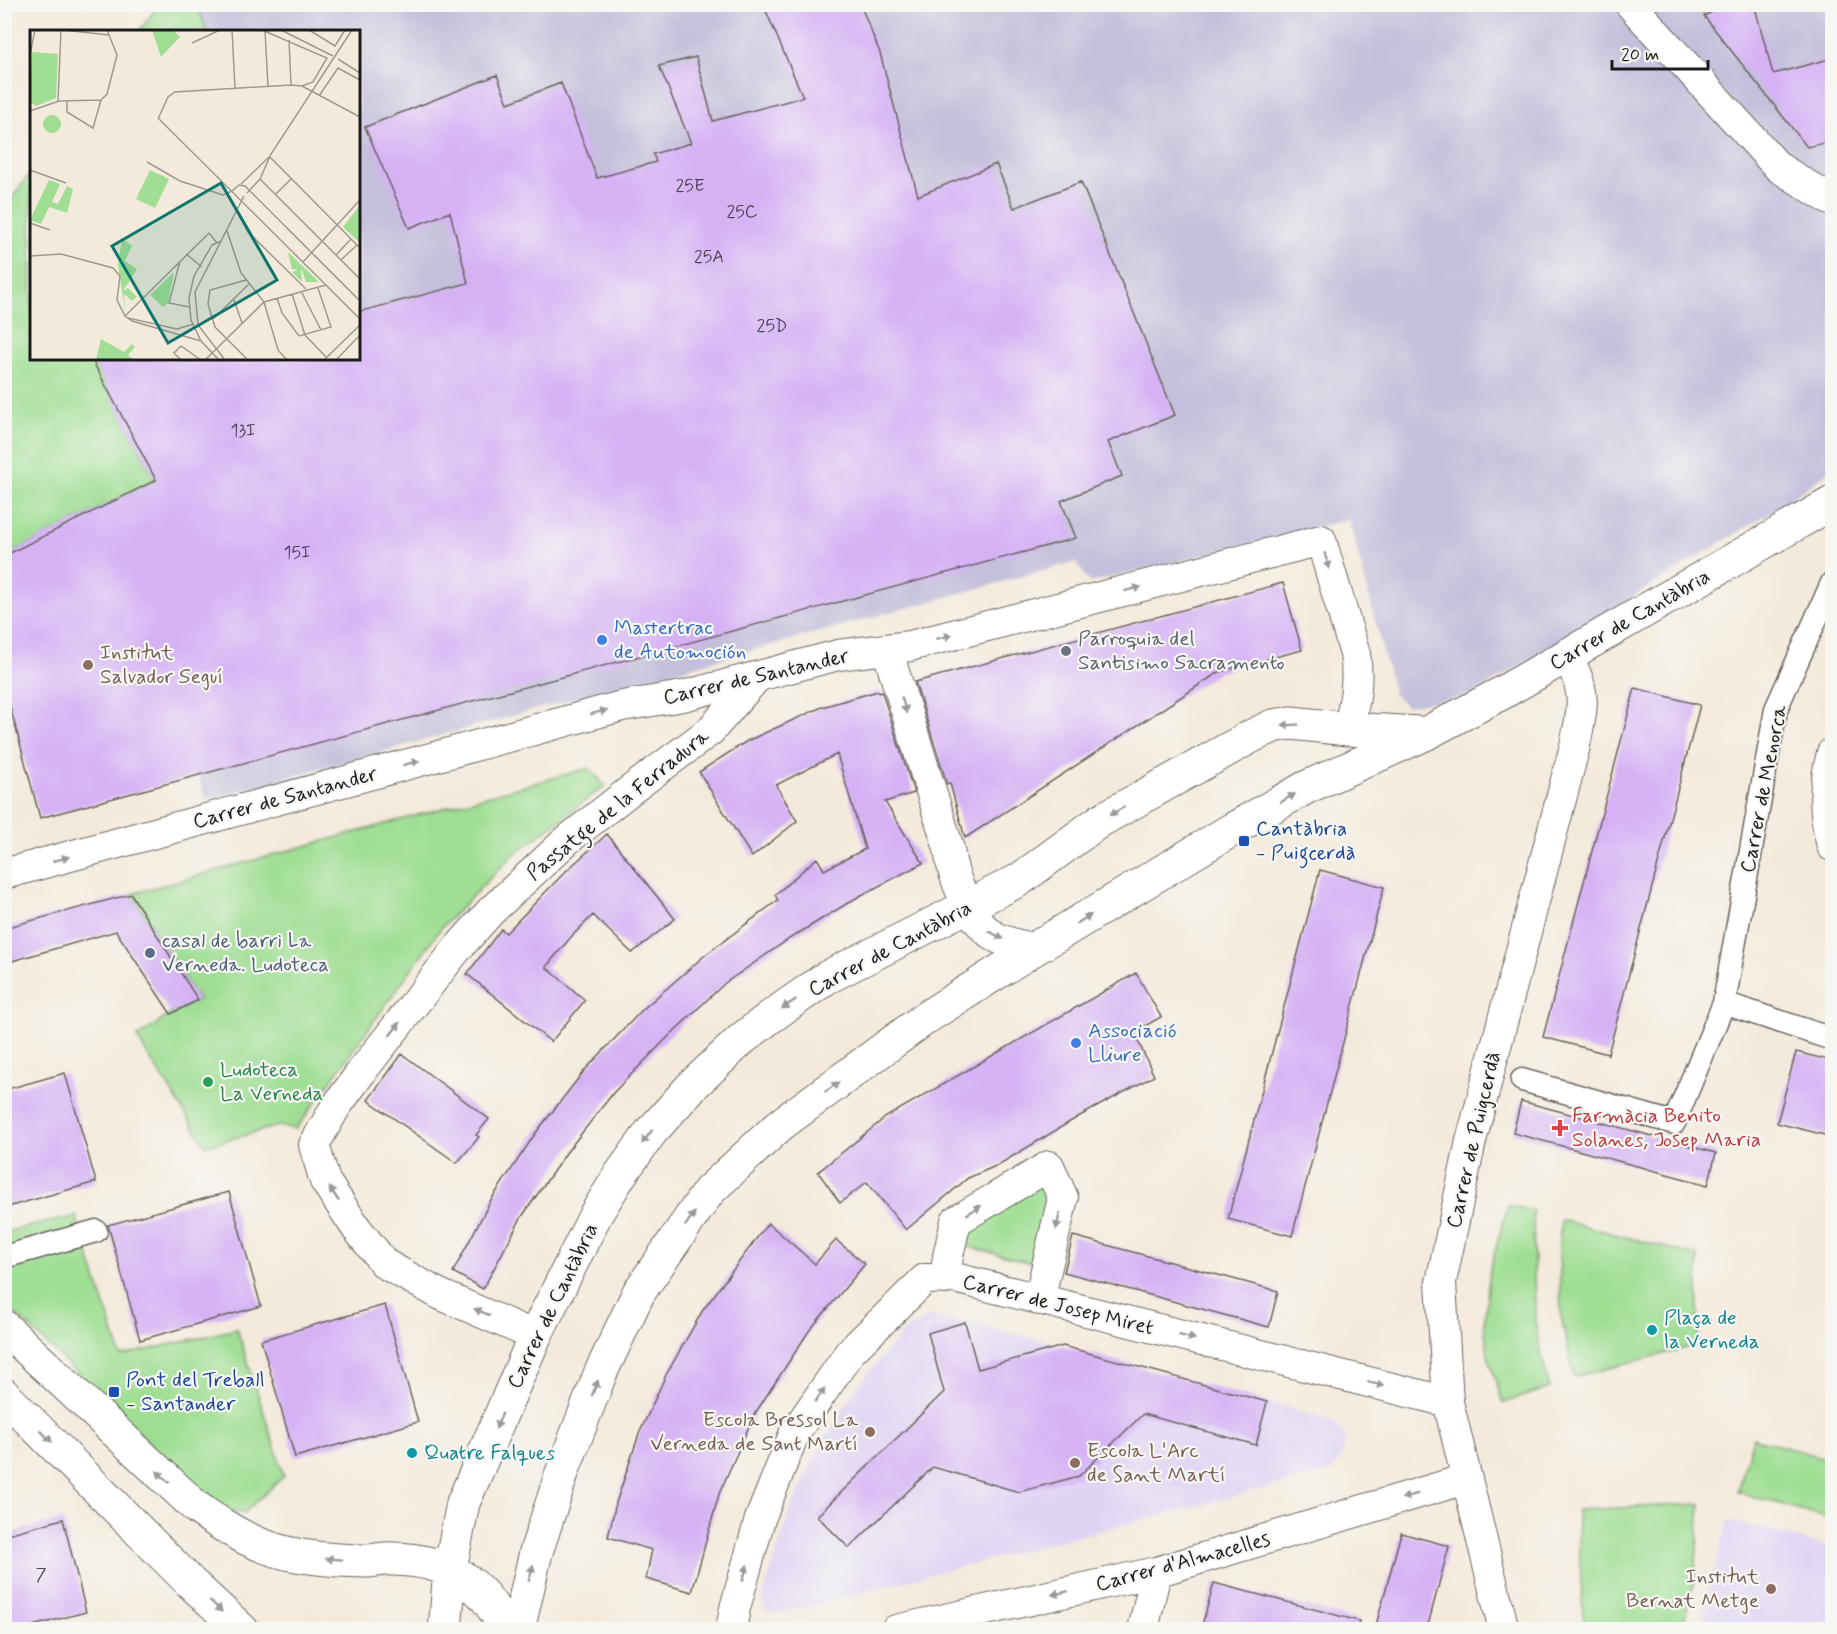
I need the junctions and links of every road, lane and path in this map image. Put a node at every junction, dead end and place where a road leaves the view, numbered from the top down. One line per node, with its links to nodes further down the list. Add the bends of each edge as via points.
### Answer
1 (1630, 4): 2 (street, via 1778,167)
2 (1833, 201)
3 (1833, 503): 6 (street, Carrer de Cantàbria)
4 (1833, 583): 15 (street, Carrer de Menorca, via 1776,709)
5 (887, 649): 7 (street, Carrer de Santander, via 838,655); 8 (street, Carrer de Santander, one-way to 8, via 1321,540 1358,672); 13 (street, one-way to 13, via 951,866)
6 (1567, 655): 9 (street, Carrer de Cantàbria); 25 (street, Carrer de Puigcerdà, via 1582,697 1575,746 1471,1142 1441,1282)
7 (758, 677): 12 (street, Carrer de Santander, one-way to 7, via 622,706); 23 (street, Passatge de la Ferradura, one-way to 7, via 439,1294 384,1264 326,1181 314,1145 362,1071 491,911 566,841 710,731)
8 (1348, 729): 9 (street, Carrer de Cantàbria); 13 (street, Carrer de Cantàbria, one-way to 13, via 1292,723 1273,726 1101,820 1019,880)
9 (1425, 734): 14 (street, Carrer de Cantàbria, one-way to 9, via 1294,794)
10 (1833, 753): 11 (street, via 1824,802)
11 (1833, 846)
12 (4, 874)
13 (969, 906): 14 (street, one-way to 14, via 979,924 995,936); 23 (street, Carrer de Cantàbria, one-way to 23, via 826,978 760,1025 692,1086 620,1175 596,1214)
14 (1034, 949): 34 (street, Carrer de Cantàbria, one-way to 14, via 539,1541 601,1372 639,1292 709,1191 780,1125 927,1017)
15 (1725, 1004): 16 (street); 17 (street, Carrer de Menorca, via 1674,1123)
16 (1833, 1039)
17 (1522, 1080)
18 (96, 1231): 19 (street)
19 (4, 1257)
20 (945, 1279): 21 (street, Carrer de Josep Miret, via 955,1278); 21 (street, one-way to 21, via 956,1221 1048,1166 1063,1198); 35 (street, Carrer de Josep Miret, one-way to 20, via 760,1519 795,1432 850,1352 925,1279)
21 (1039, 1300): 25 (street, Carrer de Josep Miret, one-way to 25)
22 (4, 1327): 28 (street, one-way to 22, via 303,1556 253,1543 227,1530 196,1507)
23 (535, 1336): 27 (street, Carrer de Cantàbria, one-way to 27)
24 (4, 1395): 31 (street, one-way to 31)
25 (1448, 1402): 26 (street, Carrer de Puigcerdà)
26 (1466, 1479): 30 (street, Carrer d'Almacelles, one-way to 30); 38 (street, Carrer de Puigcerdà)
27 (460, 1515): 28 (street, via 444,1533); 29 (street, Carrer de Cantàbria)
28 (392, 1559): 29 (street)
29 (450, 1569): 32 (street, Carrer de Cantàbria); 33 (street, via 485,1595)
30 (1156, 1572): 36 (street, Carrer d'Almacelles, one-way to 36); 37 (street)
31 (242, 1629)
32 (445, 1629)
33 (505, 1629)
34 (518, 1629)
35 (731, 1629)
36 (896, 1629)
37 (1143, 1629)
38 (1504, 1629)

